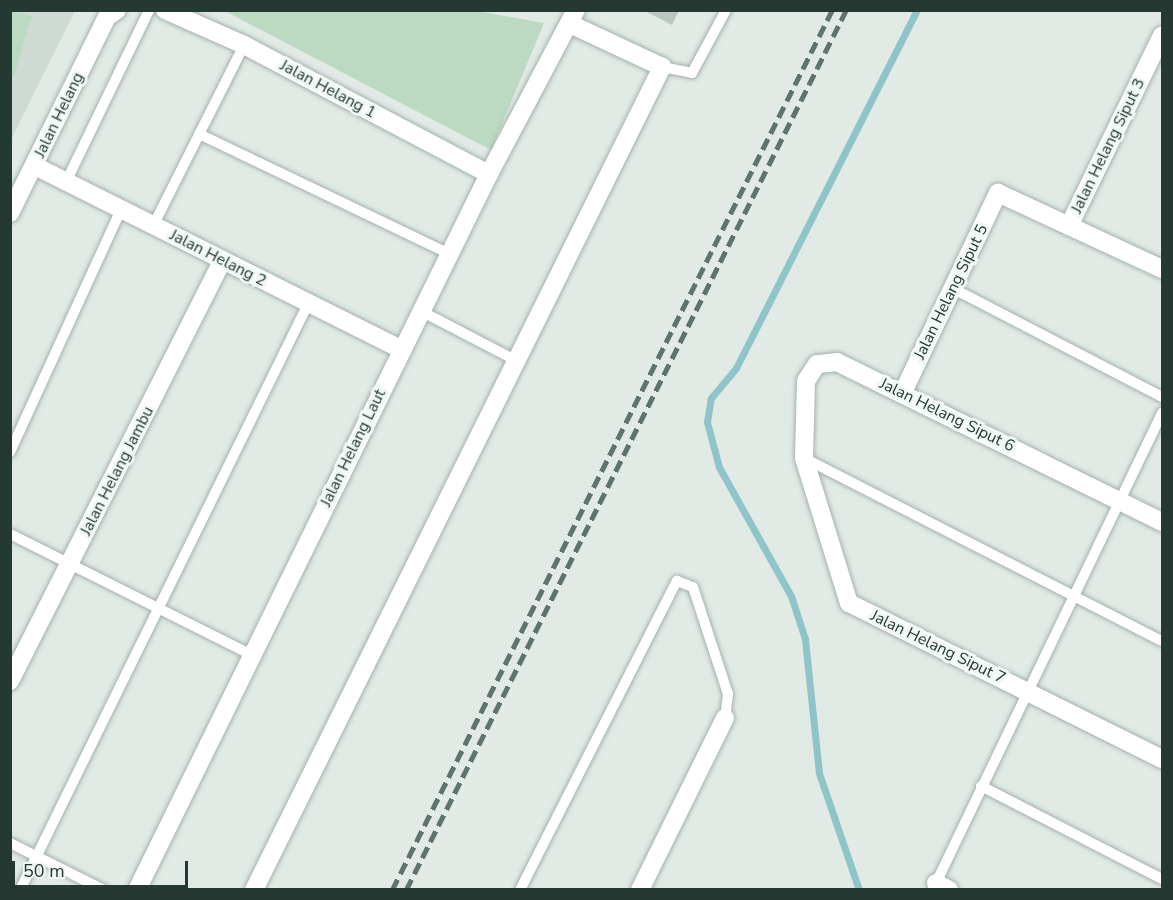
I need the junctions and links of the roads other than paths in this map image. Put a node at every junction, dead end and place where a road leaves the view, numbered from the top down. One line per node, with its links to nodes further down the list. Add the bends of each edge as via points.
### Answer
1 (149, 10): 12 (lane)
2 (165, 10): 7 (street, Jalan Helang 1)
3 (726, 10): 8 (lane, via 692,73)
4 (112, 14): 10 (street, Jalan Helang)
5 (573, 17): 8 (street); 11 (street, Jalan Helang Laut)
6 (1162, 34): 16 (street, Jalan Helang Siput 3)
7 (244, 45): 9 (lane); 11 (street, Jalan Helang 1)
8 (662, 67): 24 (street)
9 (199, 134): 15 (lane); 17 (lane)
10 (34, 166): 12 (street, Jalan Helang 2); 14 (street, Jalan Helang)
11 (489, 174): 17 (street, Jalan Helang Laut)
12 (66, 182): 13 (street, Jalan Helang 2)
13 (121, 210): 15 (street, Jalan Helang 2); 28 (lane)
14 (10, 213)
15 (153, 226): 18 (street, Jalan Helang 2)
16 (1069, 226): 19 (street); 20 (street, Jalan Helang Siput 5, via 998,192)
17 (449, 254): 22 (street, Jalan Helang Laut)
18 (222, 261): 21 (street, Jalan Helang 2); 33 (street, Jalan Helang Jambu)
19 (1162, 269)
20 (954, 289): 25 (street, Jalan Helang Siput 5); 26 (lane)
21 (308, 304): 23 (street, Jalan Helang 2); 35 (lane)
22 (421, 311): 23 (street, Jalan Helang Laut); 24 (lane)
23 (402, 350): 37 (street, Jalan Helang Laut)
24 (519, 362): 50 (street)
25 (903, 392): 29 (street, Jalan Helang Siput 6, via 837,362 817,364 806,381); 30 (street, Jalan Helang Siput 6)
26 (1162, 397)
27 (1162, 413): 30 (lane)
28 (10, 452)
29 (804, 458): 34 (lane); 39 (street, Jalan Helang Siput 7, via 849,603)
30 (1119, 501): 31 (street, Jalan Helang Siput 6); 34 (lane)
31 (1162, 522)
32 (10, 534): 33 (lane)
33 (70, 563): 35 (lane); 38 (street, Jalan Helang Jambu)
34 (1076, 597): 36 (lane); 39 (lane)
35 (156, 607): 37 (lane); 44 (lane)
36 (1162, 641)
37 (252, 655): 49 (street, Jalan Helang Laut)
38 (10, 681)
39 (1029, 693): 41 (street, Jalan Helang Siput 7); 42 (lane)
40 (725, 718): 51 (lane, via 728,694 693,587 677,581); 52 (street)
41 (1162, 759)
42 (981, 786): 45 (lane); 46 (lane)
43 (10, 843): 44 (lane)
44 (36, 856): 47 (lane); 48 (lane)
45 (1162, 879)
46 (943, 886)
47 (20, 890)
48 (104, 890)
49 (136, 890)
50 (254, 890)
51 (520, 890)
52 (640, 890)

